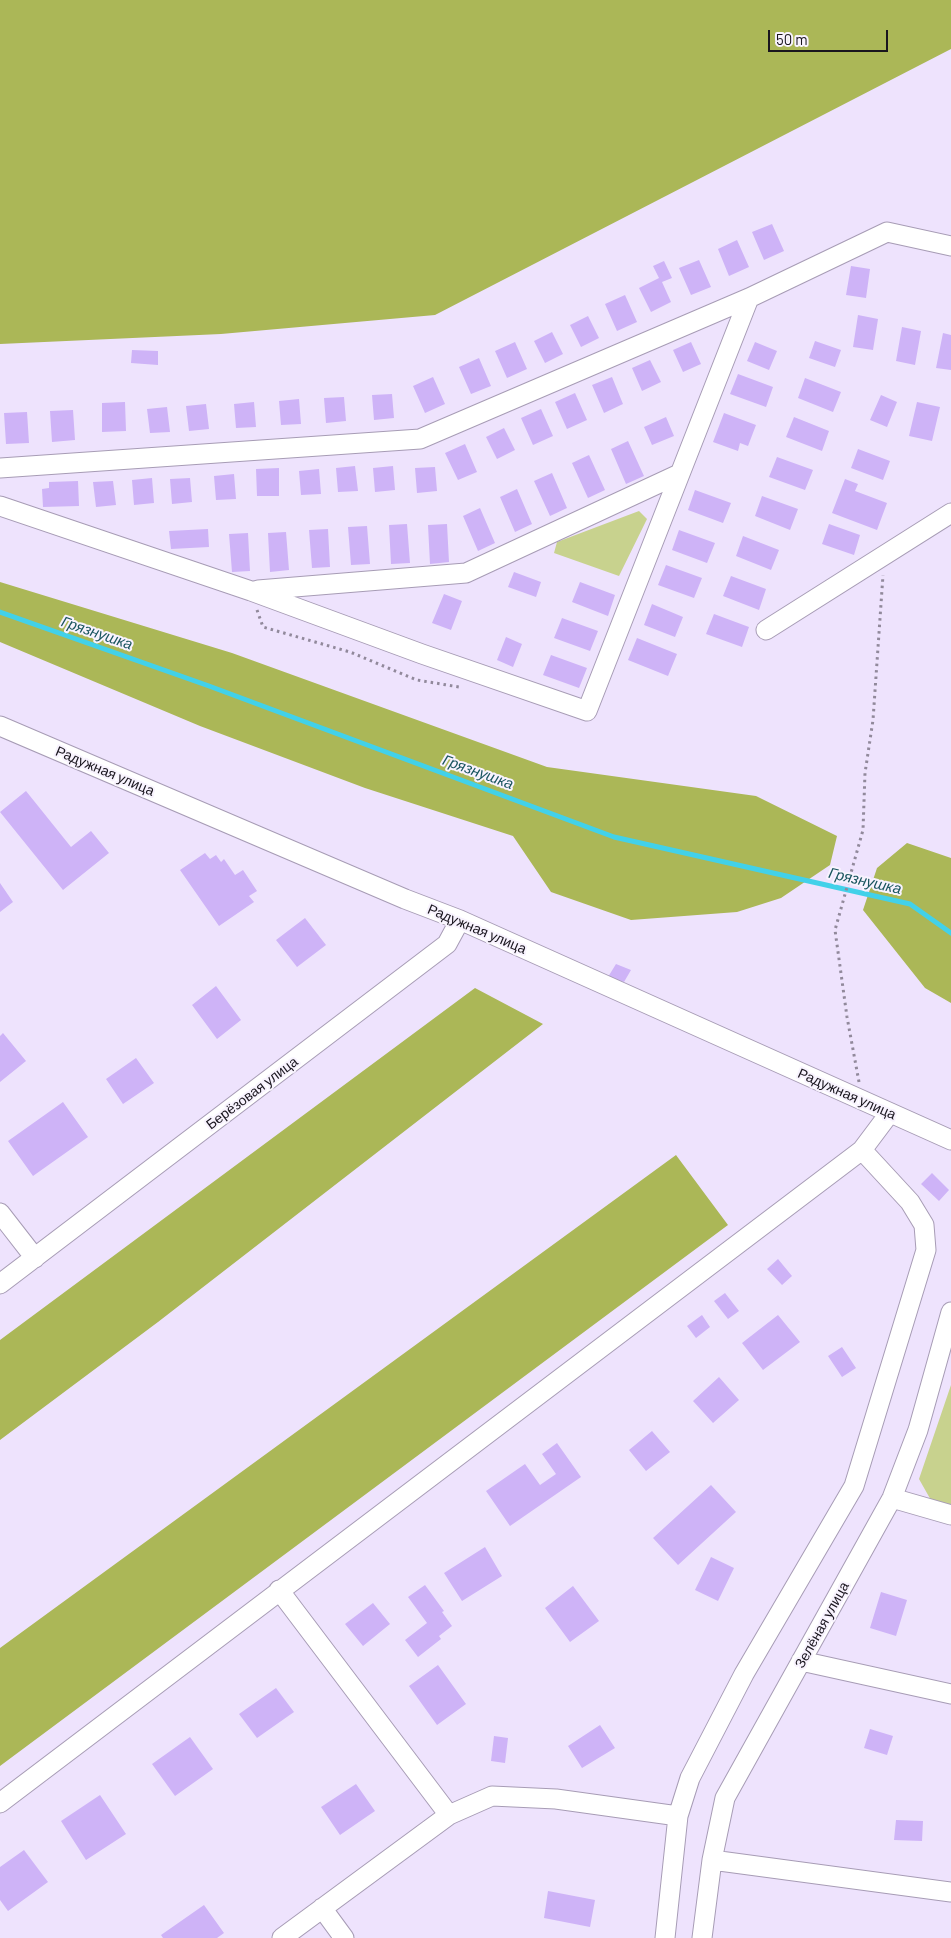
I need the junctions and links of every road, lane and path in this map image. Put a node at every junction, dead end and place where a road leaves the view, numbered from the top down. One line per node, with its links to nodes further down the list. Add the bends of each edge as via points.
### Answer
1 (951, 246): 2 (street, via 887,232)
2 (749, 298): 3 (street, via 420,439); 4 (street)
3 (0, 468)
4 (680, 474): 8 (street, via 466,573); 8 (street, via 587,711)
5 (0, 506): 8 (street)
6 (951, 513): 7 (street)
7 (884, 554): 9 (street); 13 (path, via 874,720 865,773 863,830 835,930)
8 (255, 592): 10 (path, via 256,608 263,627 350,652 417,680)
9 (766, 630)
10 (465, 687)
11 (0, 726): 12 (street, Радужная улица)
12 (460, 920): 13 (street, Радужная улица); 18 (street, Берёзовая улица, via 447,944)
13 (863, 1102): 14 (street, Радужная улица)
14 (889, 1114): 15 (street, Радужная улица); 16 (street)
15 (951, 1140)
16 (862, 1150): 23 (street); 28 (street, via 910,1202 924,1225 926,1250 854,1486 740,1682 690,1778)
17 (0, 1213): 18 (street)
18 (35, 1258): 19 (street, Берёзовая улица)
19 (0, 1284)
20 (951, 1312): 21 (street, Зелёная улица, via 918,1430)
21 (892, 1498): 22 (street); 24 (street, Зелёная улица)
22 (951, 1515)
23 (280, 1590): 26 (street); 27 (street)
24 (801, 1661): 25 (street); 29 (street, Зелёная улица, via 725,1798)
25 (951, 1694)
26 (0, 1803)
27 (449, 1815): 28 (street, via 492,1796 556,1799); 31 (street)
28 (678, 1816): 34 (street)
29 (712, 1860): 30 (street); 35 (street, Зелёная улица)
30 (950, 1890)
31 (322, 1908): 32 (street); 33 (street)
32 (282, 1938)
33 (344, 1938)
34 (665, 1938)
35 (702, 1938)

